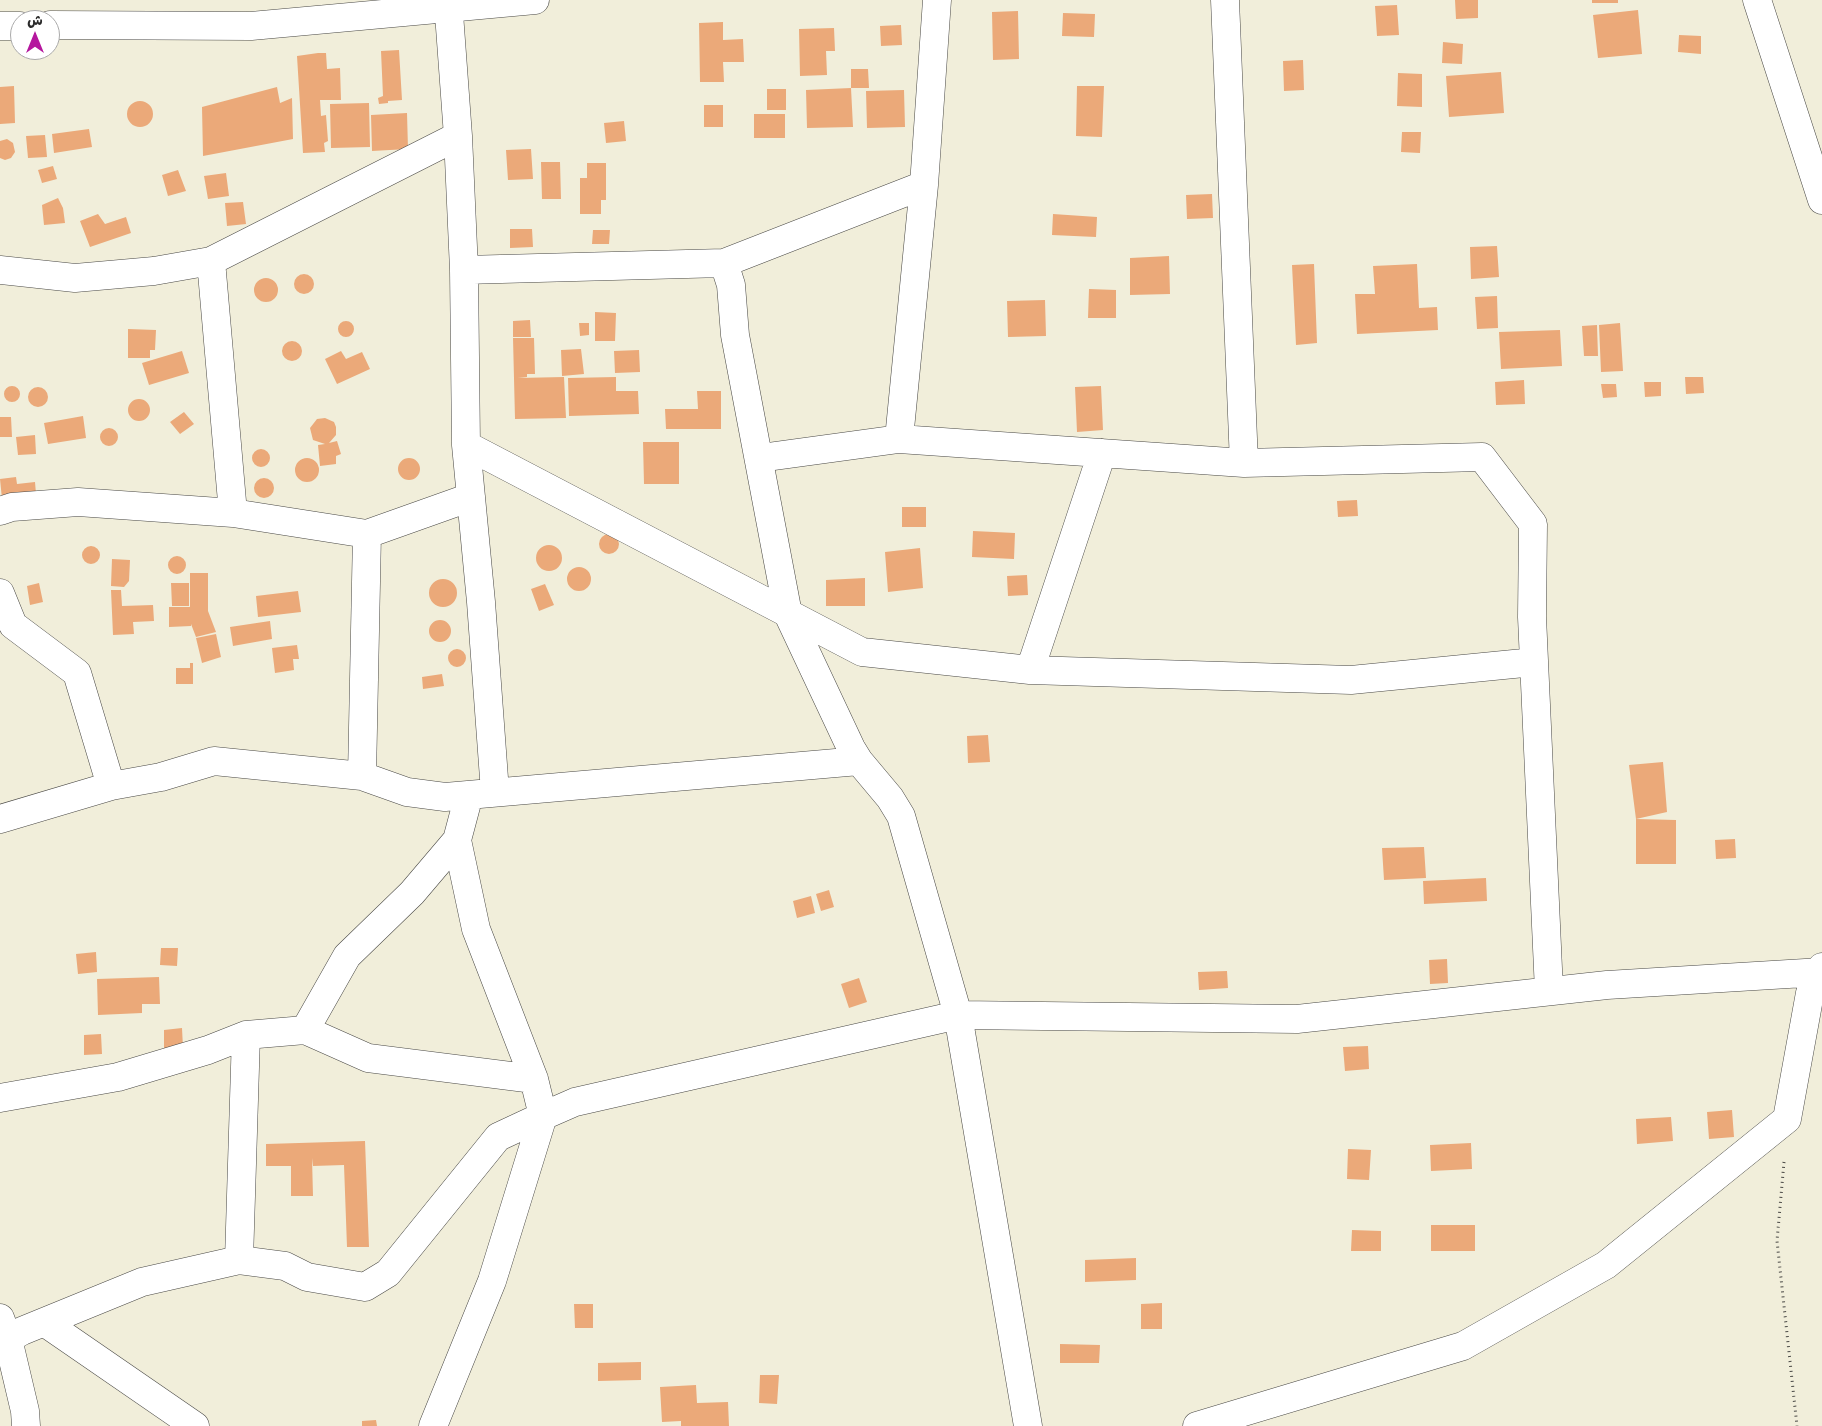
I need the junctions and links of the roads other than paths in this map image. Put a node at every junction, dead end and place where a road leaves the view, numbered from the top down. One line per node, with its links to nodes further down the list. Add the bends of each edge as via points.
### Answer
1 (535, 0): 5 (street)
2 (938, 0): 8 (street)
3 (1224, 0): 18 (street)
4 (1757, 0): 9 (street)
5 (448, 3): 6 (street, via 251,26); 7 (street)
6 (60, 25)
7 (458, 136): 10 (street); 13 (street)
8 (924, 186): 11 (street); 14 (street)
9 (1822, 200)
10 (211, 261): 12 (street, via 154,271 75,278); 21 (street)
11 (724, 263): 13 (street); 17 (street, via 731,285 735,334)
12 (0, 270)
13 (464, 270): 15 (street)
14 (900, 439): 16 (street); 17 (street)
15 (466, 445): 19 (street); 24 (street)
16 (1102, 453): 18 (street); 26 (street)
17 (760, 458): 24 (street)
18 (1244, 463): 25 (street, via 1482,457 1533,524)
19 (471, 498): 22 (street); 30 (street)
20 (0, 511): 21 (street, via 12,507 78,502)
21 (233, 513): 22 (street)
22 (367, 534): 28 (street)
23 (0, 593): 29 (street, via 13,625 76,673)
24 (788, 614): 26 (street, via 862,652); 27 (street)
25 (1534, 662): 26 (street, via 1351,680); 34 (street)
26 (1030, 670)
27 (859, 761): 30 (street); 35 (street, via 890,798 900,816)
28 (362, 776): 29 (street, via 214,761 161,777); 30 (street, via 422,795 445,797)
29 (111, 786): 31 (street)
30 (482, 793): 32 (street)
31 (0, 819)
32 (456, 840): 36 (street, via 412,893 347,956); 38 (street, via 476,929)
33 (1821, 970): 34 (street); 48 (street, via 1810,993 1787,1119 1606,1264 1463,1346)
34 (1549, 991): 35 (street, via 1297,1019)
35 (958, 1015): 40 (street, via 575,1102); 47 (street)
36 (305, 1030): 37 (street); 38 (street, via 368,1058)
37 (246, 1034): 39 (street, via 208,1050 118,1077); 41 (street)
38 (534, 1079): 40 (street)
39 (0, 1098)
40 (543, 1116): 41 (street, via 498,1137 388,1273 365,1287 307,1277 285,1266); 46 (street, via 492,1281)
41 (239, 1260): 42 (street, via 142,1282)
42 (44, 1322): 43 (street); 45 (street)
43 (3, 1332): 44 (street, via 25,1411)
44 (26, 1426)
45 (195, 1426)
46 (433, 1426)
47 (1028, 1426)
48 (1197, 1426)

